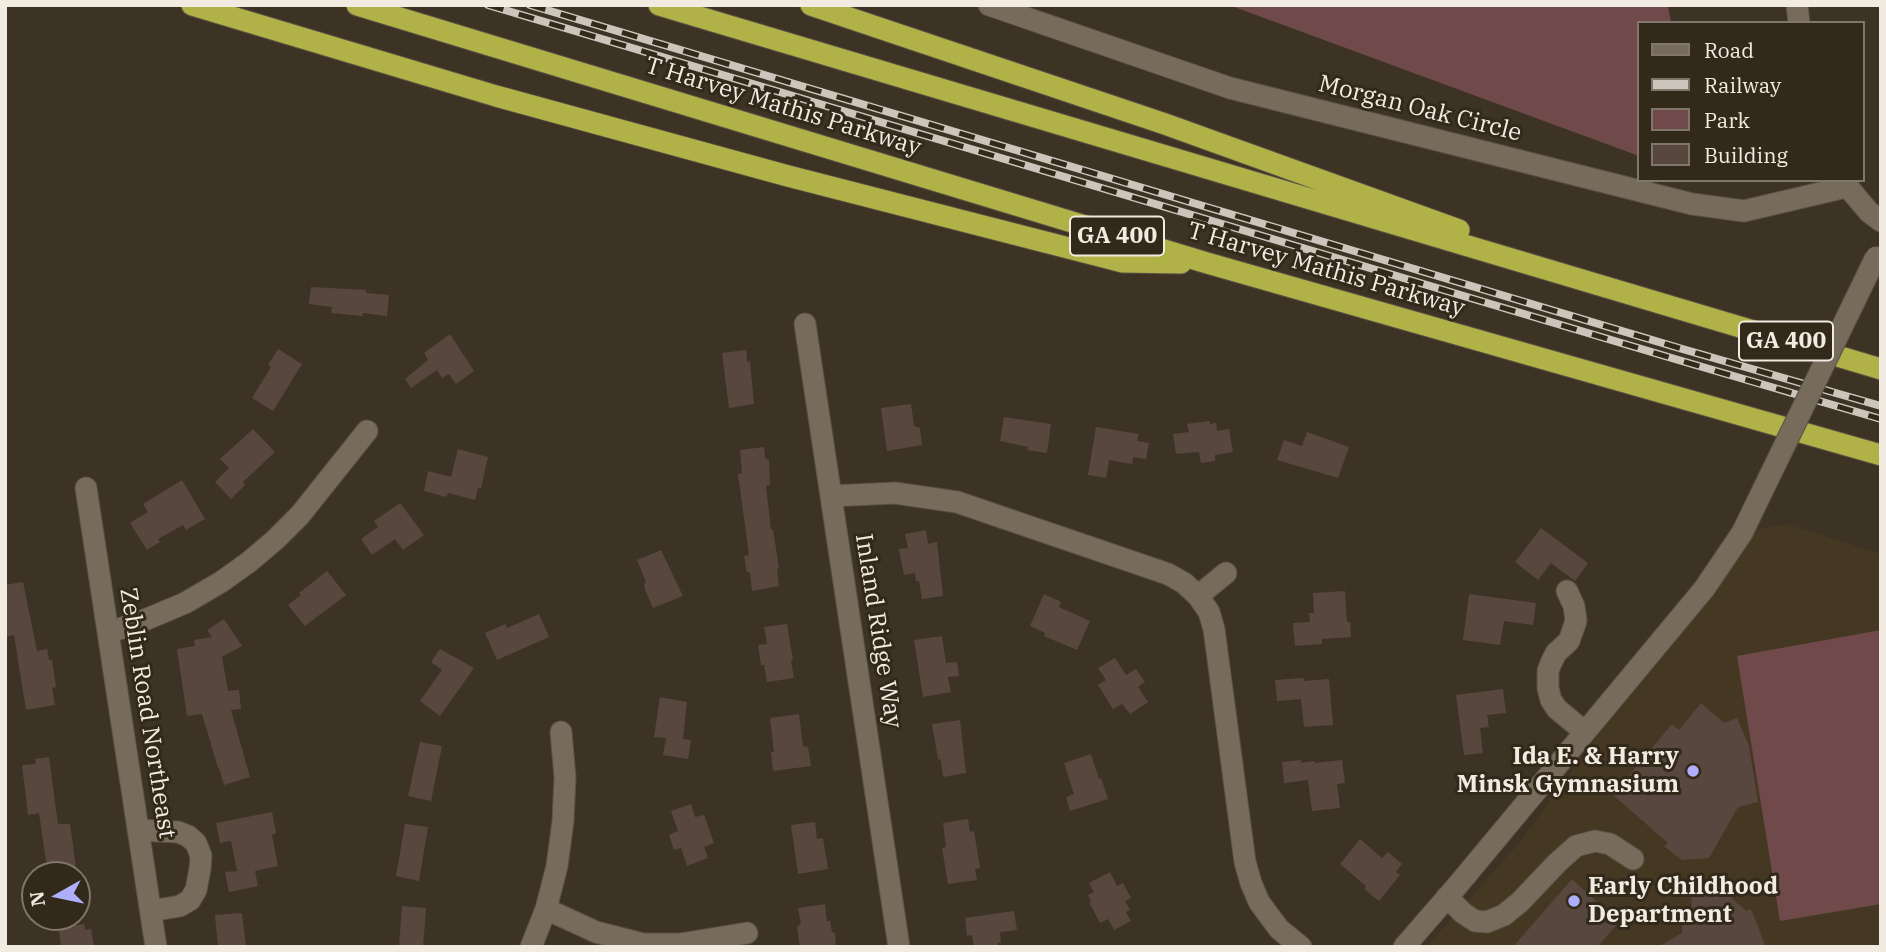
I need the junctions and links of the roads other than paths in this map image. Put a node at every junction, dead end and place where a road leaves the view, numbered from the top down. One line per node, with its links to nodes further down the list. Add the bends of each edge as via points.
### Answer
1 (192, 5): 9 (highway, via 587,122 1123,262)
2 (357, 5): 9 (highway, T Harvey Mathis Parkway / GA 400)
3 (659, 5): 10 (highway, GA 400)
4 (811, 5): 10 (highway, via 1165,124)
5 (989, 5): 6 (street, Morgan Oak Circle, via 1230,88 1692,204 1744,211)
6 (1844, 184): 7 (street)
7 (1881, 221)
8 (1878, 254): 22 (street, bridge, via 1742,533 1704,589)
9 (1207, 263): 14 (highway, T Harvey Mathis Parkway / GA 400)
10 (1691, 313): 12 (highway, GA 400)
11 (805, 324): 16 (street, Inland Ridge Way)
12 (1881, 369)
13 (367, 431): 20 (street, via 300,516 249,562 185,603)
14 (1881, 455)
15 (86, 488): 20 (street, Zeblin Road Northeast)
16 (831, 496): 19 (street, via 895,493 957,502 1168,574); 31 (street, Inland Ridge Way)
17 (1226, 573): 19 (street)
18 (1567, 592): 22 (street, via 1576,621 1569,641 1551,663 1548,688 1557,709)
19 (1198, 596): 32 (street, via 1214,629 1251,883 1279,929)
20 (108, 633): 23 (street, Zeblin Road Northeast)
21 (561, 732): 26 (street, via 563,819)
22 (1586, 732): 25 (street)
23 (138, 830): 27 (street, Zeblin Road Northeast); 27 (street, via 188,836 201,856 190,900)
24 (1633, 859): 25 (street, via 1610,844 1595,841 1576,846 1520,902 1487,922 1475,921)
25 (1447, 897): 33 (street)
26 (546, 909): 28 (street, via 596,932 643,944 680,944); 30 (street)
27 (150, 911): 29 (street, Zeblin Road Northeast)
28 (747, 933)
29 (156, 947)
30 (531, 947)
31 (899, 947)
32 (1301, 947)
33 (1404, 947)

